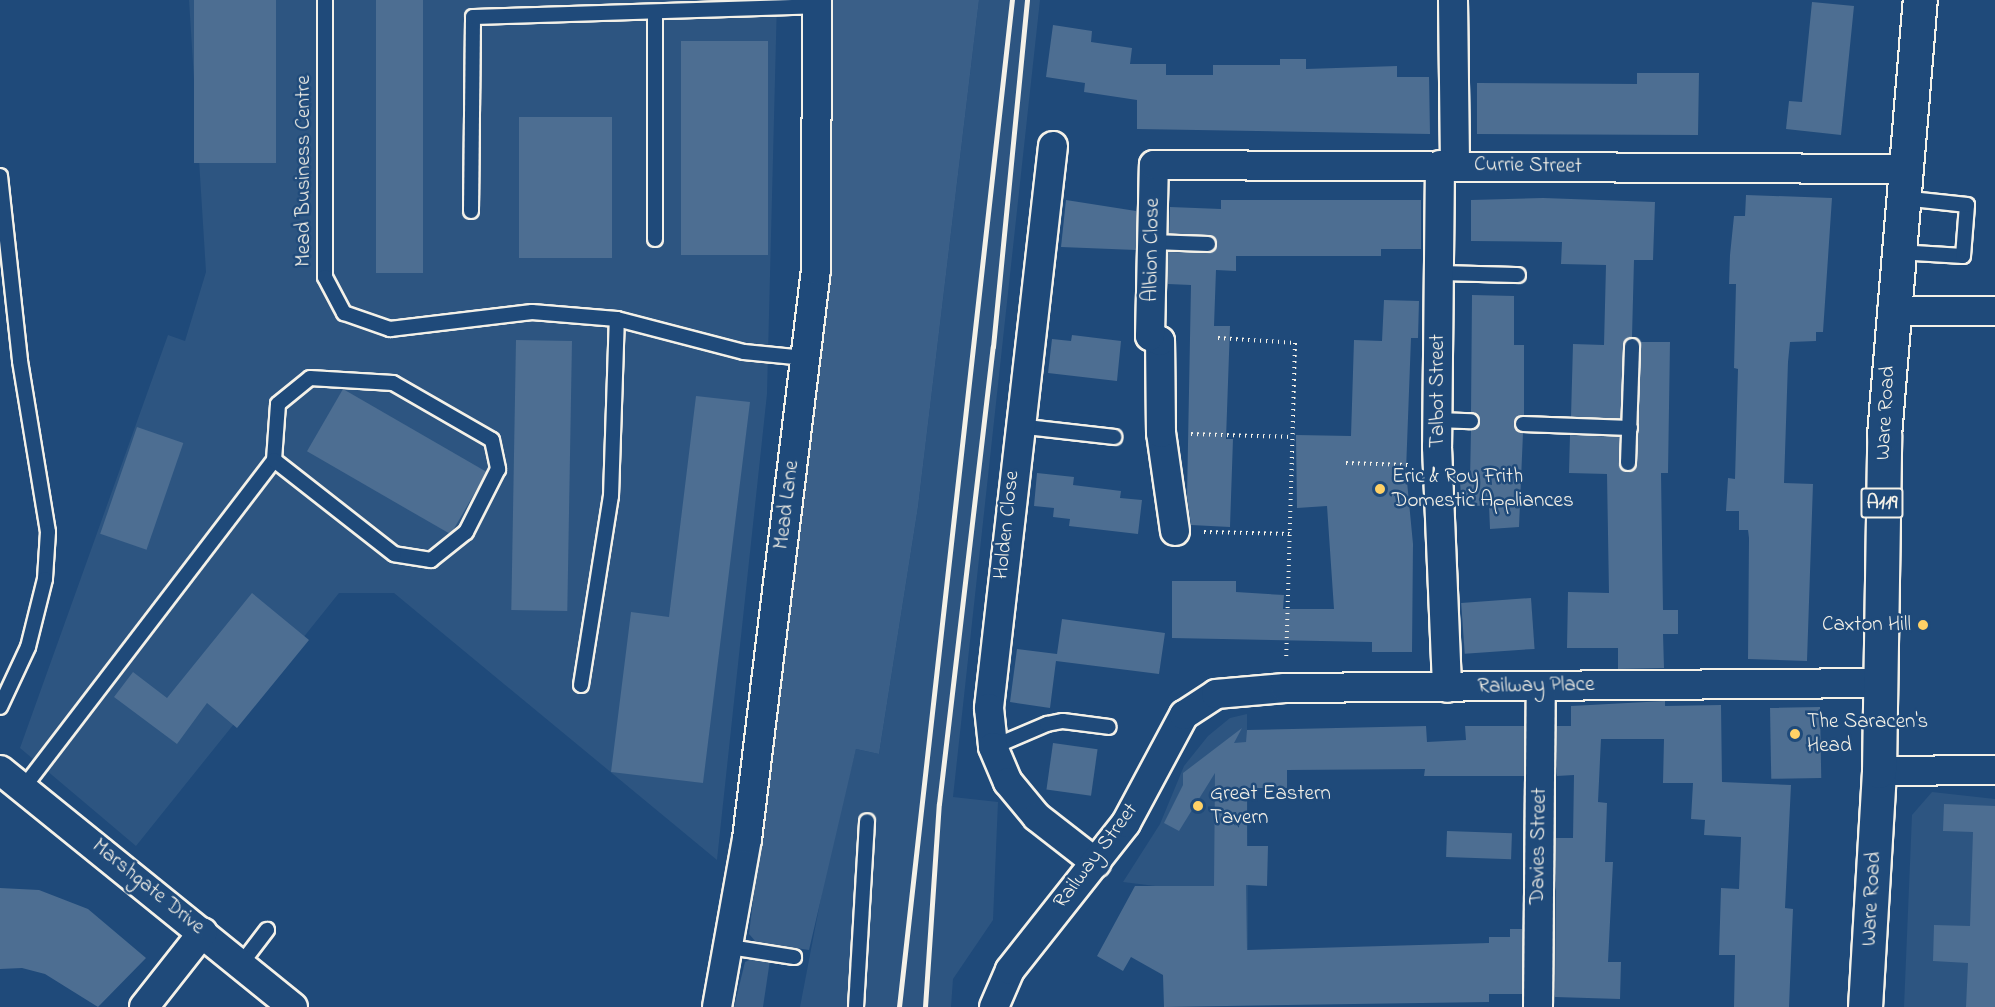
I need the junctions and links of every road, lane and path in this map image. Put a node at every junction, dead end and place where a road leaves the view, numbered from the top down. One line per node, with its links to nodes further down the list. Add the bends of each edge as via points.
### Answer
1 (325, 0): 20 (lane, Mead Business Centre, via 325,277 344,313 390,329 531,312)
2 (1454, 0): 8 (street, Talbot Street)
3 (1920, 0): 10 (main road, Ware Road / A119)
4 (817, 3): 5 (lane); 23 (street, Mead Lane, via 816,270)
5 (655, 13): 11 (lane, via 473,17); 12 (lane)
6 (1053, 146): 27 (street, Holden Close)
7 (1154, 165): 8 (street, Currie Street); 13 (street, Albion Close)
8 (1447, 165): 10 (street, Currie Street); 16 (street, Talbot Street)
9 (0, 176): 44 (lane, via 20,361 48,532 45,579 28,647)
10 (1902, 184): 15 (main road, Ware Road / A119); 15 (lane, via 1967,205 1966,225 1963,256)
11 (471, 211)
12 (655, 239)
13 (1152, 242): 14 (lane); 29 (street, Albion Close, via 1150,336 1160,341)
14 (1208, 244)
15 (1897, 252): 18 (main road, Ware Road / A119)
16 (1438, 273): 17 (lane); 24 (street, Talbot Street)
17 (1518, 274)
18 (1892, 311): 19 (street); 38 (main road, Ware Road / A119, via 1880,555)
19 (1995, 311)
20 (617, 319): 23 (lane, Mead Business Centre, via 744,352); 39 (lane, via 610,496)
21 (1218, 338): 31 (path, via 1295,342)
22 (1632, 346): 28 (lane)
23 (805, 358): 54 (street, Mead Lane)
24 (1437, 420): 25 (lane); 35 (street, Talbot Street)
25 (1471, 422)
26 (1523, 424): 28 (lane)
27 (1018, 426): 30 (lane); 46 (street, Holden Close, via 989,708)
28 (1630, 428): 34 (lane)
29 (1161, 433): 31 (path); 36 (street)
30 (1114, 437)
31 (1292, 437): 37 (path)
32 (274, 460): 32 (lane, via 278,404 310,378 393,383 492,440 498,469 466,532 431,560 394,554); 49 (lane)
33 (1346, 463): 35 (path)
34 (1629, 463)
35 (1437, 466): 42 (street, Talbot Street)
36 (1175, 531): 37 (path)
37 (1290, 534): 41 (path)
38 (1880, 683): 40 (street, Railway Place); 48 (main road, Ware Road / A119)
39 (581, 685)
40 (1541, 686): 42 (street, Railway Place); 62 (street, Davies Street)
41 (1285, 688): 42 (street, Railway Place); 43 (street, Railway Place, via 1216,694)
42 (1447, 688)
43 (1196, 704): 51 (street, Railway Street, via 1170,736 1126,823)
44 (0, 707)
45 (1109, 727): 46 (lane, via 1055,723)
46 (993, 747): 51 (street, Holden Close, via 1008,782 1037,817)
47 (1995, 770): 48 (street)
48 (1879, 771): 63 (main road, Ware Road / A119)
49 (8, 781): 53 (street, Marshgate Drive)
50 (867, 822): 60 (lane)
51 (1096, 863): 61 (street, Railway Street, via 1010,970)
52 (267, 930): 56 (lane)
53 (202, 932): 56 (street, Marshgate Drive); 57 (street)
54 (730, 946): 55 (lane); 59 (street, Mead Lane)
55 (794, 957)
56 (242, 964): 58 (street, Marshgate Drive)
57 (144, 1007)
58 (293, 1007)
59 (717, 1007)
60 (856, 1007)
61 (994, 1007)
62 (1538, 1007)
63 (1865, 1007)

